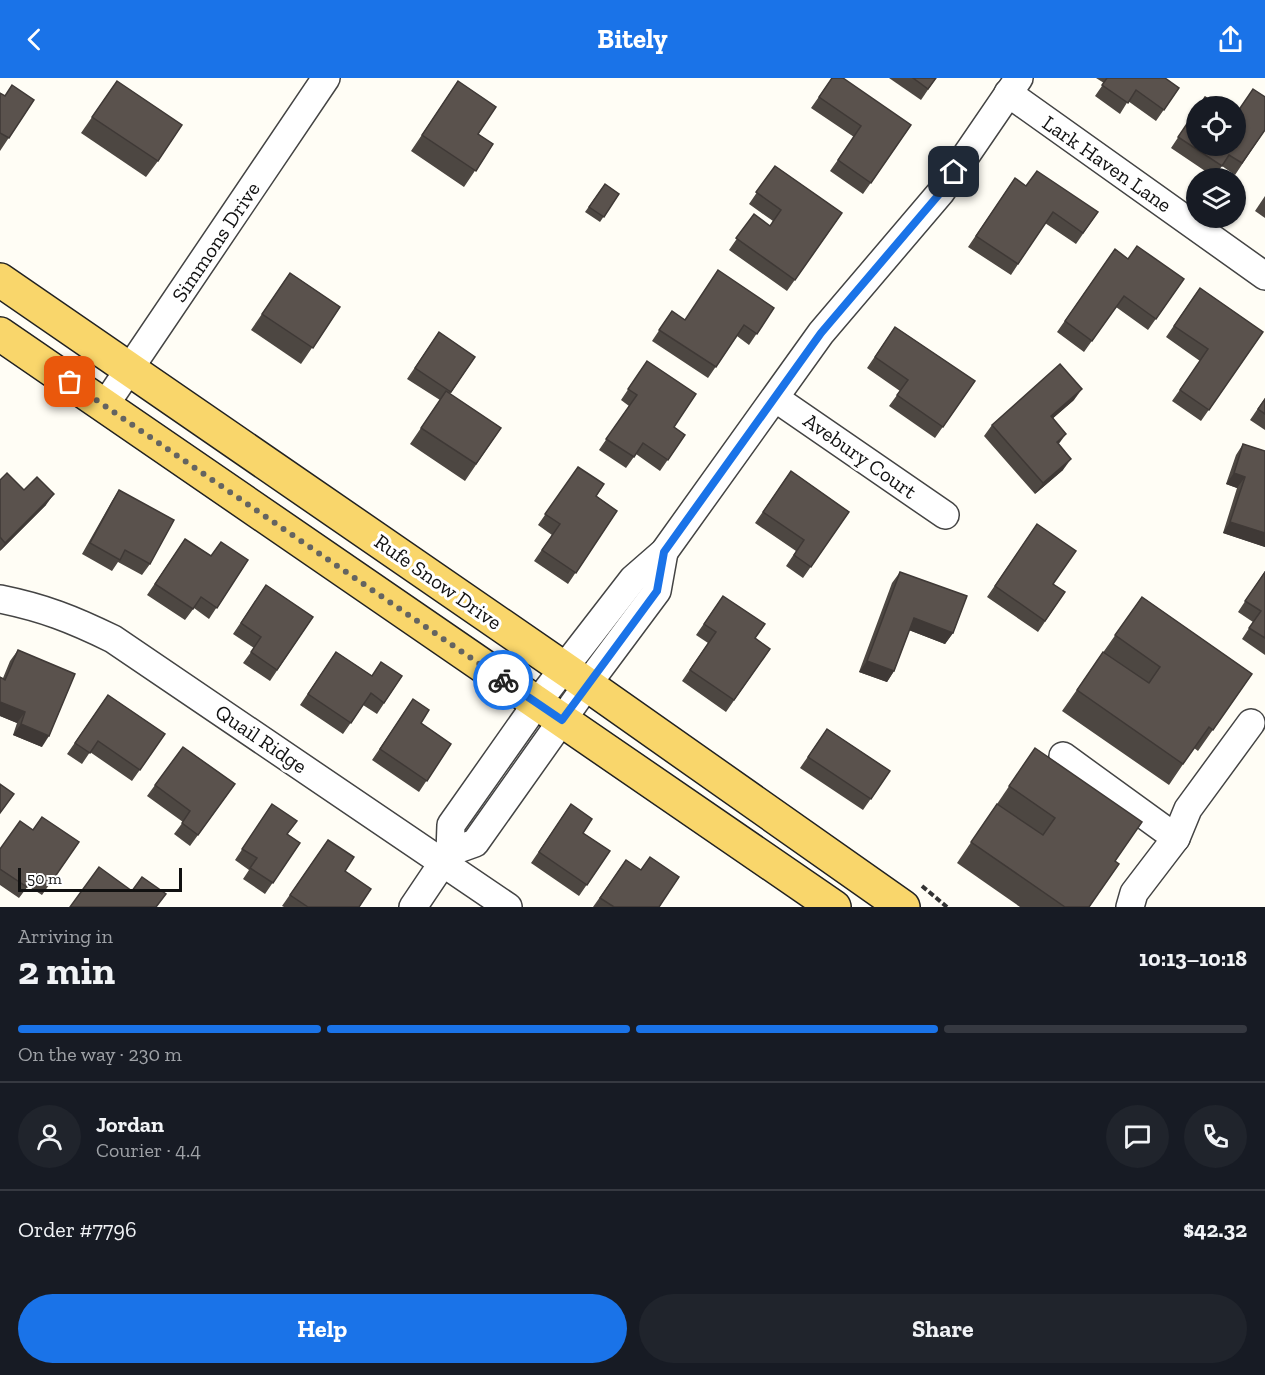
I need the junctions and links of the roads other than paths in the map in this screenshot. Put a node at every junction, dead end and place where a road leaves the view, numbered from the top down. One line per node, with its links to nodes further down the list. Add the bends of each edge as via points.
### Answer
1 (326, 78): 6 (street, Simmons Drive)
2 (1013, 86): 3 (street, Lark Haven Lane); 7 (street, via 941,192 821,333)
3 (1265, 276)
4 (0, 280): 6 (main road, Rufe Snow Drive)
5 (0, 334): 8 (main road, Rufe Snow Drive)
6 (129, 369): 8 (street, Simmons Drive); 11 (main road, Rufe Snow Drive)
7 (775, 398): 9 (street, Avebury Court); 11 (street, via 664,552 657,591)
8 (105, 405): 11 (main road, Rufe Snow Drive)
9 (945, 515)
10 (0, 599): 15 (street, Quail Ridge, via 39,607 113,639)
11 (563, 694): 15 (street, via 475,843); 18 (main road, Rufe Snow Drive); 19 (main road, Rufe Snow Drive)
12 (1251, 723): 14 (street, via 1188,809)
13 (1063, 756): 14 (street)
14 (1176, 838): 20 (street, via 1134,892)
15 (447, 857): 16 (street); 17 (street, Quail Ridge)
16 (413, 907)
17 (508, 907)
18 (834, 907)
19 (903, 907)
20 (1130, 907)

